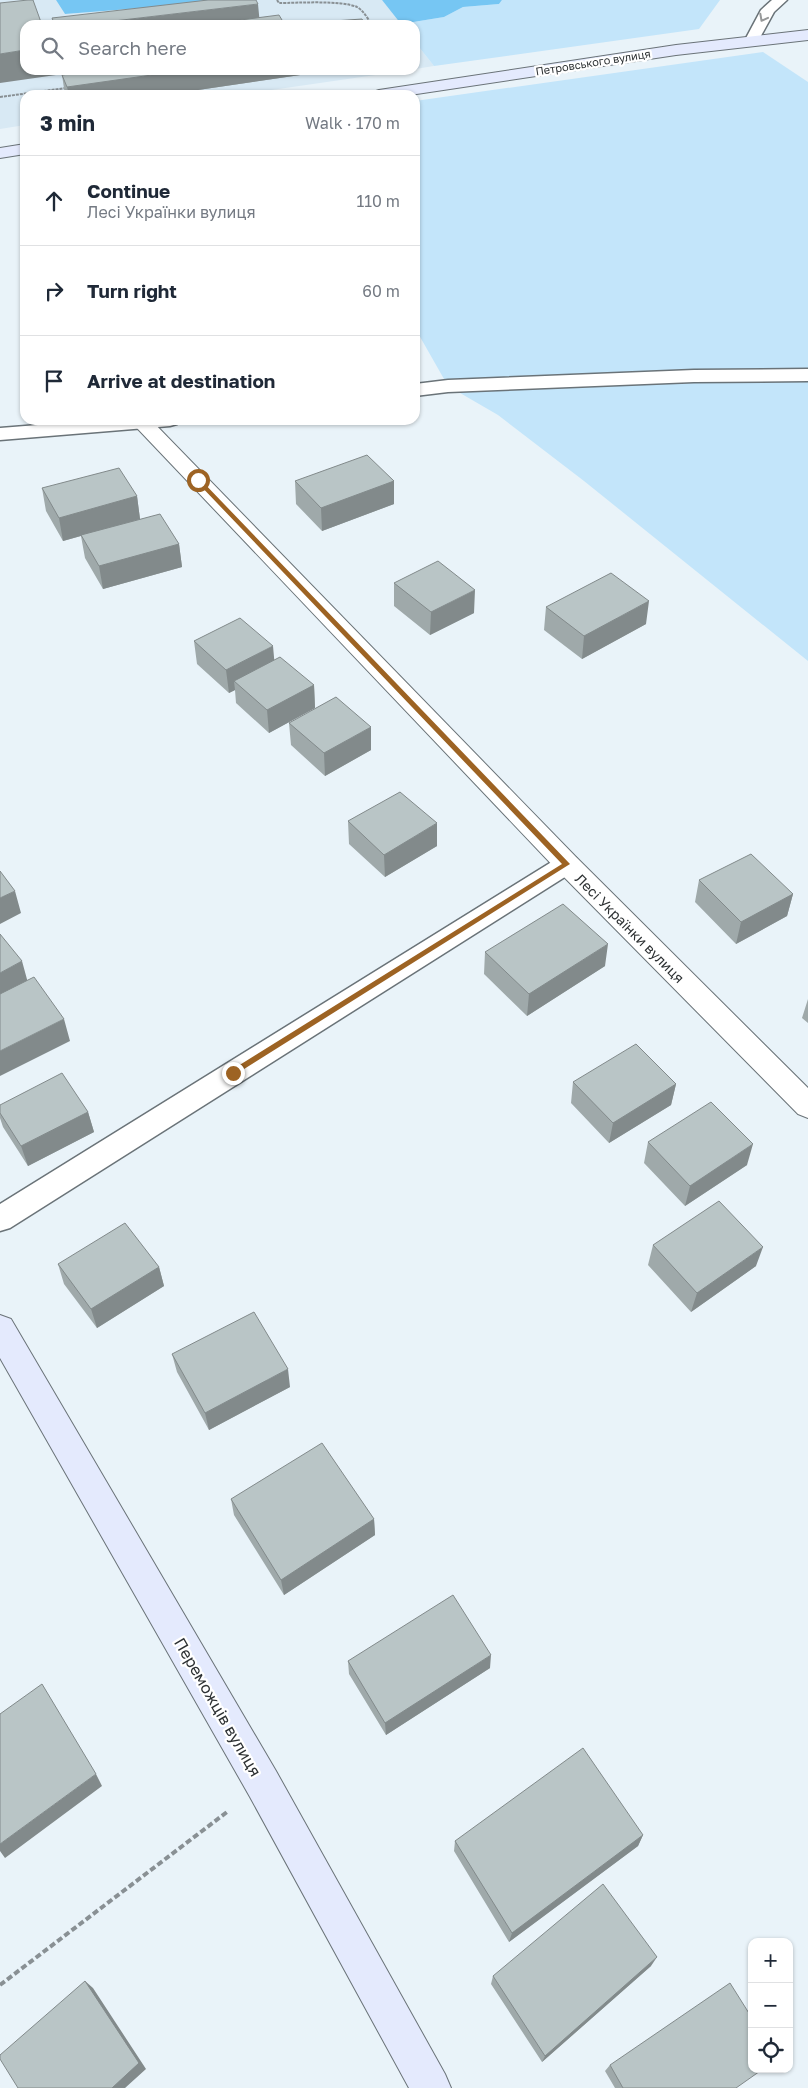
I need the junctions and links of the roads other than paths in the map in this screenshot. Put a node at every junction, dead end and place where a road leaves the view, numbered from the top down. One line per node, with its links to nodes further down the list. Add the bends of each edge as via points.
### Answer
1 (780, 0): 3 (lane, one-way to 3, via 768,10)
2 (808, 35): 3 (main road, Петровського вулиця)
3 (752, 40): 4 (main road, Петровського вулиця)
4 (412, 90)
5 (20, 150): 6 (main road)
6 (0, 152)
7 (808, 375): 8 (lane, via 694,376)
8 (420, 389)
9 (117, 425): 11 (lane)
10 (145, 425): 12 (street, Лесі Українки вулиця)
11 (0, 434)
12 (567, 864): 13 (street, Лесі Українки вулиця); 14 (lane)
13 (808, 1106)
14 (0, 1219)
15 (0, 1328): 16 (main road, Переможців вулиця, via 263,1784)
16 (431, 2088)

